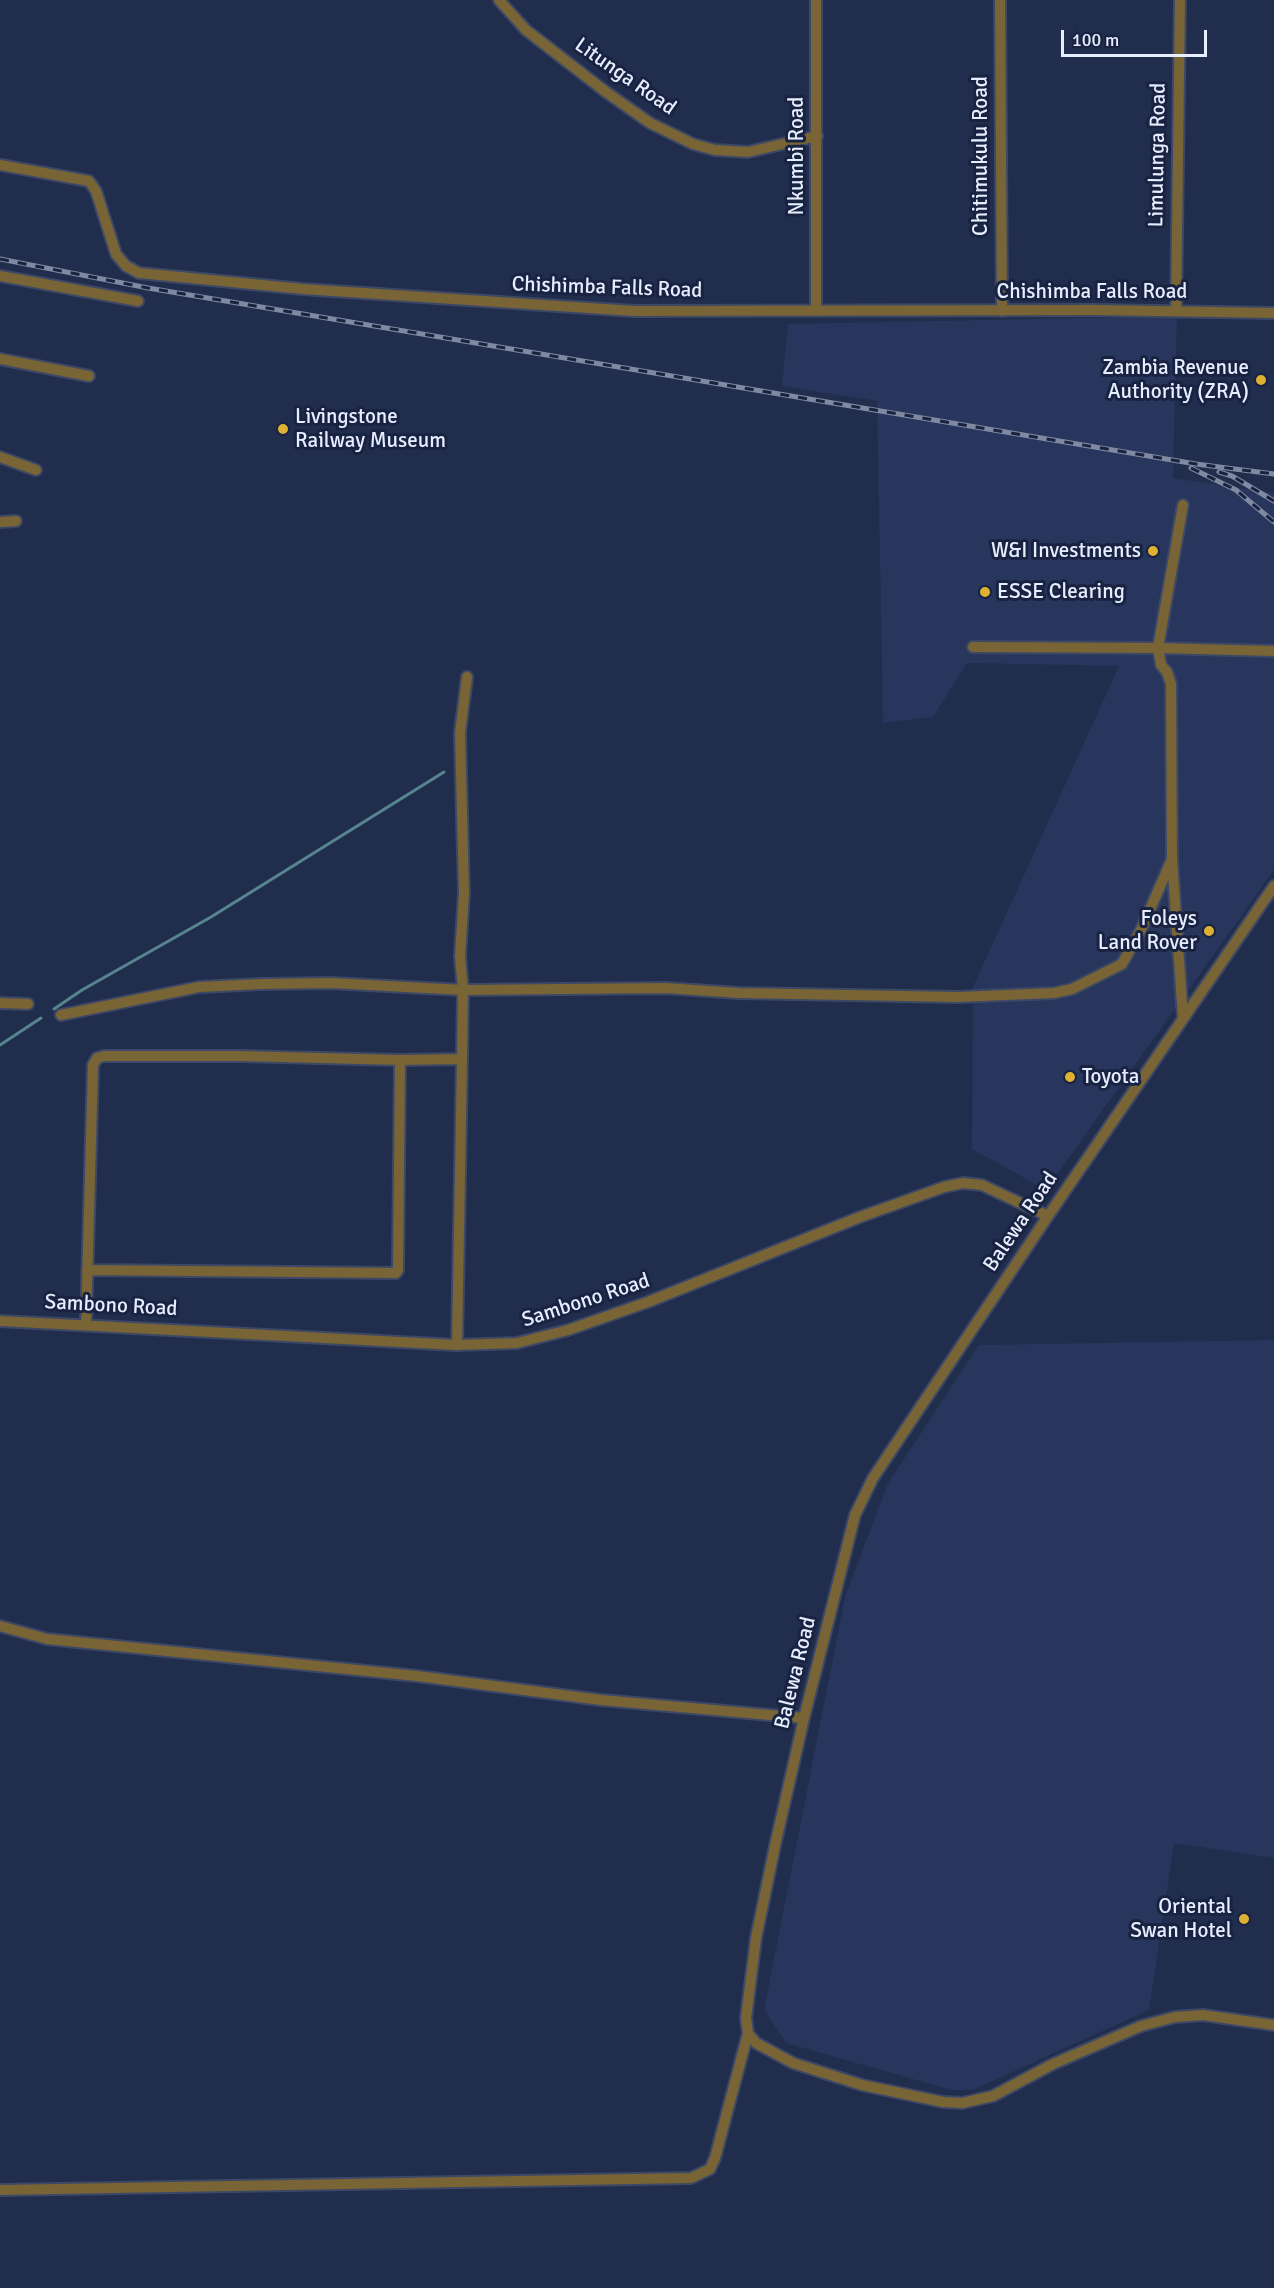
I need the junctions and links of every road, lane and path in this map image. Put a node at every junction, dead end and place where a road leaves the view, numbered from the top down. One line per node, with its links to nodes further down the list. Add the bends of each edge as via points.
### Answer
1 (499, 0): 5 (street, Litunga Road, via 526,30 606,92 650,123 693,144 748,152)
2 (816, 0): 5 (street, Nkumbi Road)
3 (1000, 0): 10 (street, Chitimukulu Road)
4 (1179, 0): 11 (street, Limulunga Road)
5 (817, 136): 9 (street, Nkumbi Road)
6 (0, 165): 9 (street, Chishimba Falls Road, via 89,182 96,191 116,254 139,273 532,306 634,311)
7 (0, 276): 8 (street)
8 (138, 301)
9 (816, 311): 10 (street, Chishimba Falls Road)
10 (1002, 311): 11 (street, Chishimba Falls Road)
11 (1176, 311): 12 (street, Chishimba Falls Road)
12 (1274, 313)
13 (0, 358): 14 (street)
14 (90, 376)
15 (0, 457): 16 (street)
16 (36, 470)
17 (1183, 505): 21 (street)
18 (16, 520): 19 (street)
19 (0, 522)
20 (973, 647): 21 (street)
21 (1158, 648): 22 (street); 24 (street, via 1171,684)
22 (1274, 651)
23 (467, 677): 26 (street, via 460,734)
24 (1172, 859): 26 (street, via 1122,964 1072,989 1054,993 958,997 665,988); 30 (street)
25 (1274, 886): 30 (street, Balewa Road)
26 (463, 990): 29 (street, via 331,983 220,985); 31 (street)
27 (0, 1002): 28 (street)
28 (28, 1004)
29 (62, 1015)
30 (1184, 1018): 33 (street, Balewa Road)
31 (462, 1059): 32 (street); 37 (street)
32 (400, 1060): 34 (street, via 97,1058 93,1065); 34 (street, via 396,1274)
33 (1048, 1216): 37 (street, Sambono Road, via 982,1185 944,1187 568,1330 517,1343); 39 (street, Balewa Road, via 873,1478 855,1515)
34 (87, 1270): 36 (street)
35 (0, 1321): 36 (street, Sambono Road)
36 (86, 1324): 37 (street, Sambono Road)
37 (457, 1345)
38 (0, 1626): 39 (street, via 47,1639 417,1676 601,1700)
39 (804, 1718): 41 (street, Balewa Road, via 756,1938 747,2002)
40 (1274, 2025): 41 (street, via 1203,2015 1174,2017 1140,2026 1053,2064 993,2096 962,2103 862,2085 793,2063 756,2043)
41 (748, 2033): 42 (street, Balewa Road, via 716,2158 710,2169 691,2178)
42 (0, 2190)

